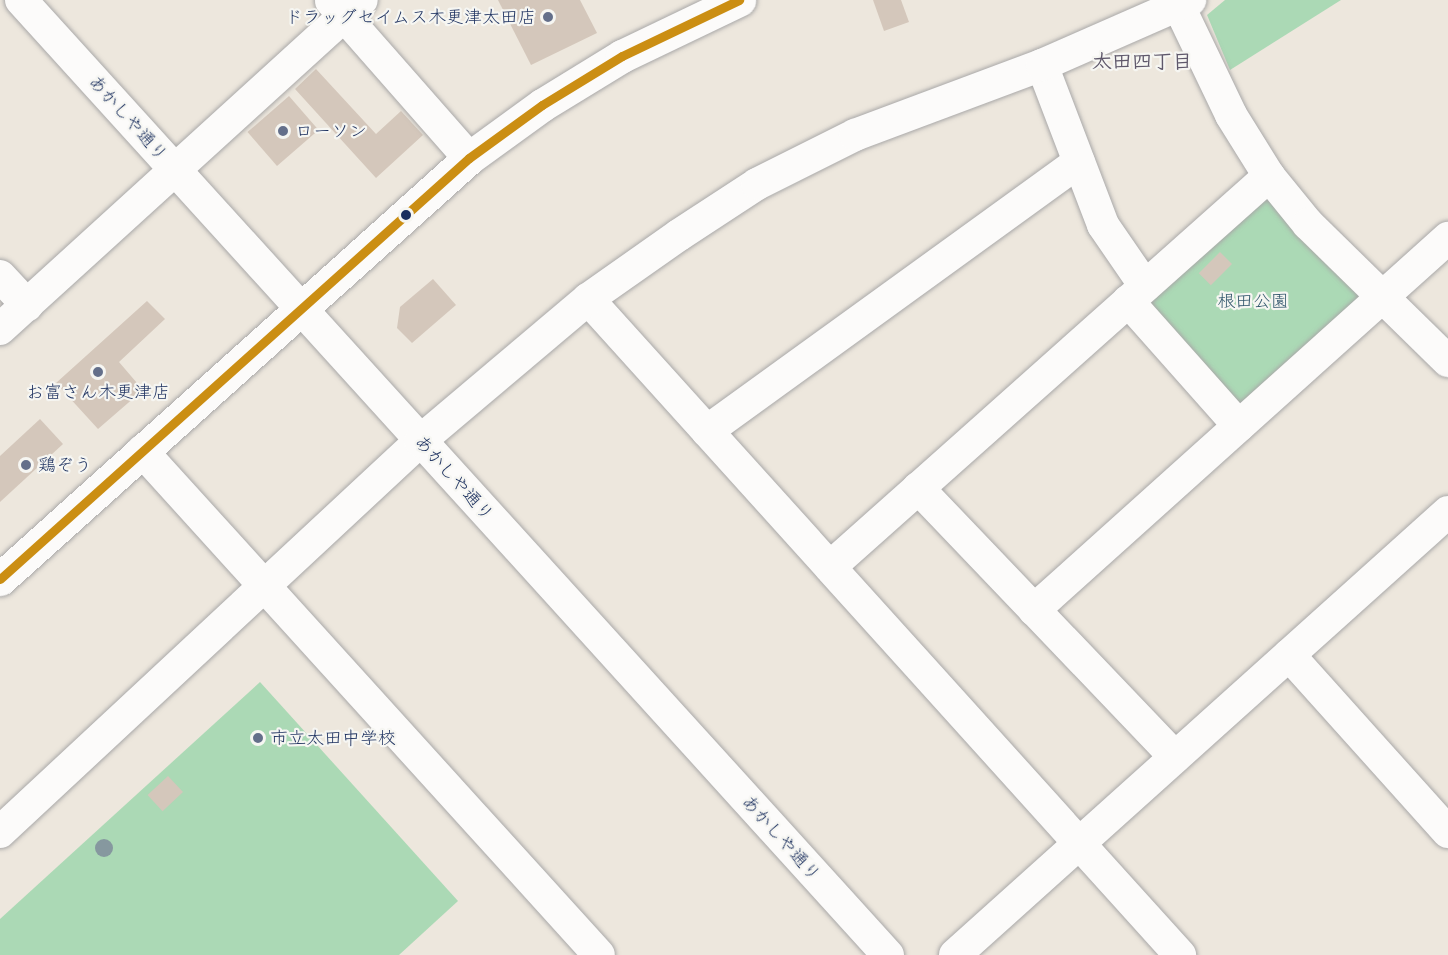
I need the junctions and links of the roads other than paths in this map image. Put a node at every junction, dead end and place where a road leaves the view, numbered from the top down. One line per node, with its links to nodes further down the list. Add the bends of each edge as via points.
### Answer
1 (21, 0): 8 (street, あかしや通り)
2 (739, 0): 6 (main road, via 622,56 542,105)
3 (1182, 2): 5 (street); 9 (street, via 1231,115)
4 (346, 5): 6 (street); 8 (street)
5 (1042, 65): 7 (street); 14 (street, via 855,135 757,184)
6 (468, 158): 16 (main road)
7 (1079, 162): 12 (street, via 1103,225); 20 (street)
8 (176, 172): 15 (street); 16 (street, あかしや通り)
9 (1269, 176): 12 (street); 13 (street, via 1308,224)
10 (1448, 238): 13 (street)
11 (0, 276): 15 (street)
12 (1137, 293): 19 (street); 23 (street)
13 (1382, 297): 18 (street); 19 (street)
14 (588, 299): 20 (street); 21 (street)
15 (27, 305): 17 (street)
16 (301, 310): 21 (street, あかしや通り); 22 (main road)
17 (0, 329)
18 (1448, 361)
19 (1239, 426): 28 (street)
20 (707, 431): 25 (street)
21 (420, 441): 27 (street); 35 (street, あかしや通り)
22 (142, 450): 26 (main road); 27 (street)
23 (918, 488): 25 (street); 28 (street)
24 (1448, 512): 29 (street)
25 (830, 567): 33 (street)
26 (0, 579)
27 (267, 586): 31 (street); 34 (street)
28 (1034, 610): 30 (street)
29 (1289, 655): 30 (street); 32 (street)
30 (1175, 757): 33 (street)
31 (0, 832)
32 (1448, 832)
33 (1079, 843): 36 (street); 37 (street)
34 (598, 955)
35 (888, 955)
36 (954, 955)
37 (1180, 955)

